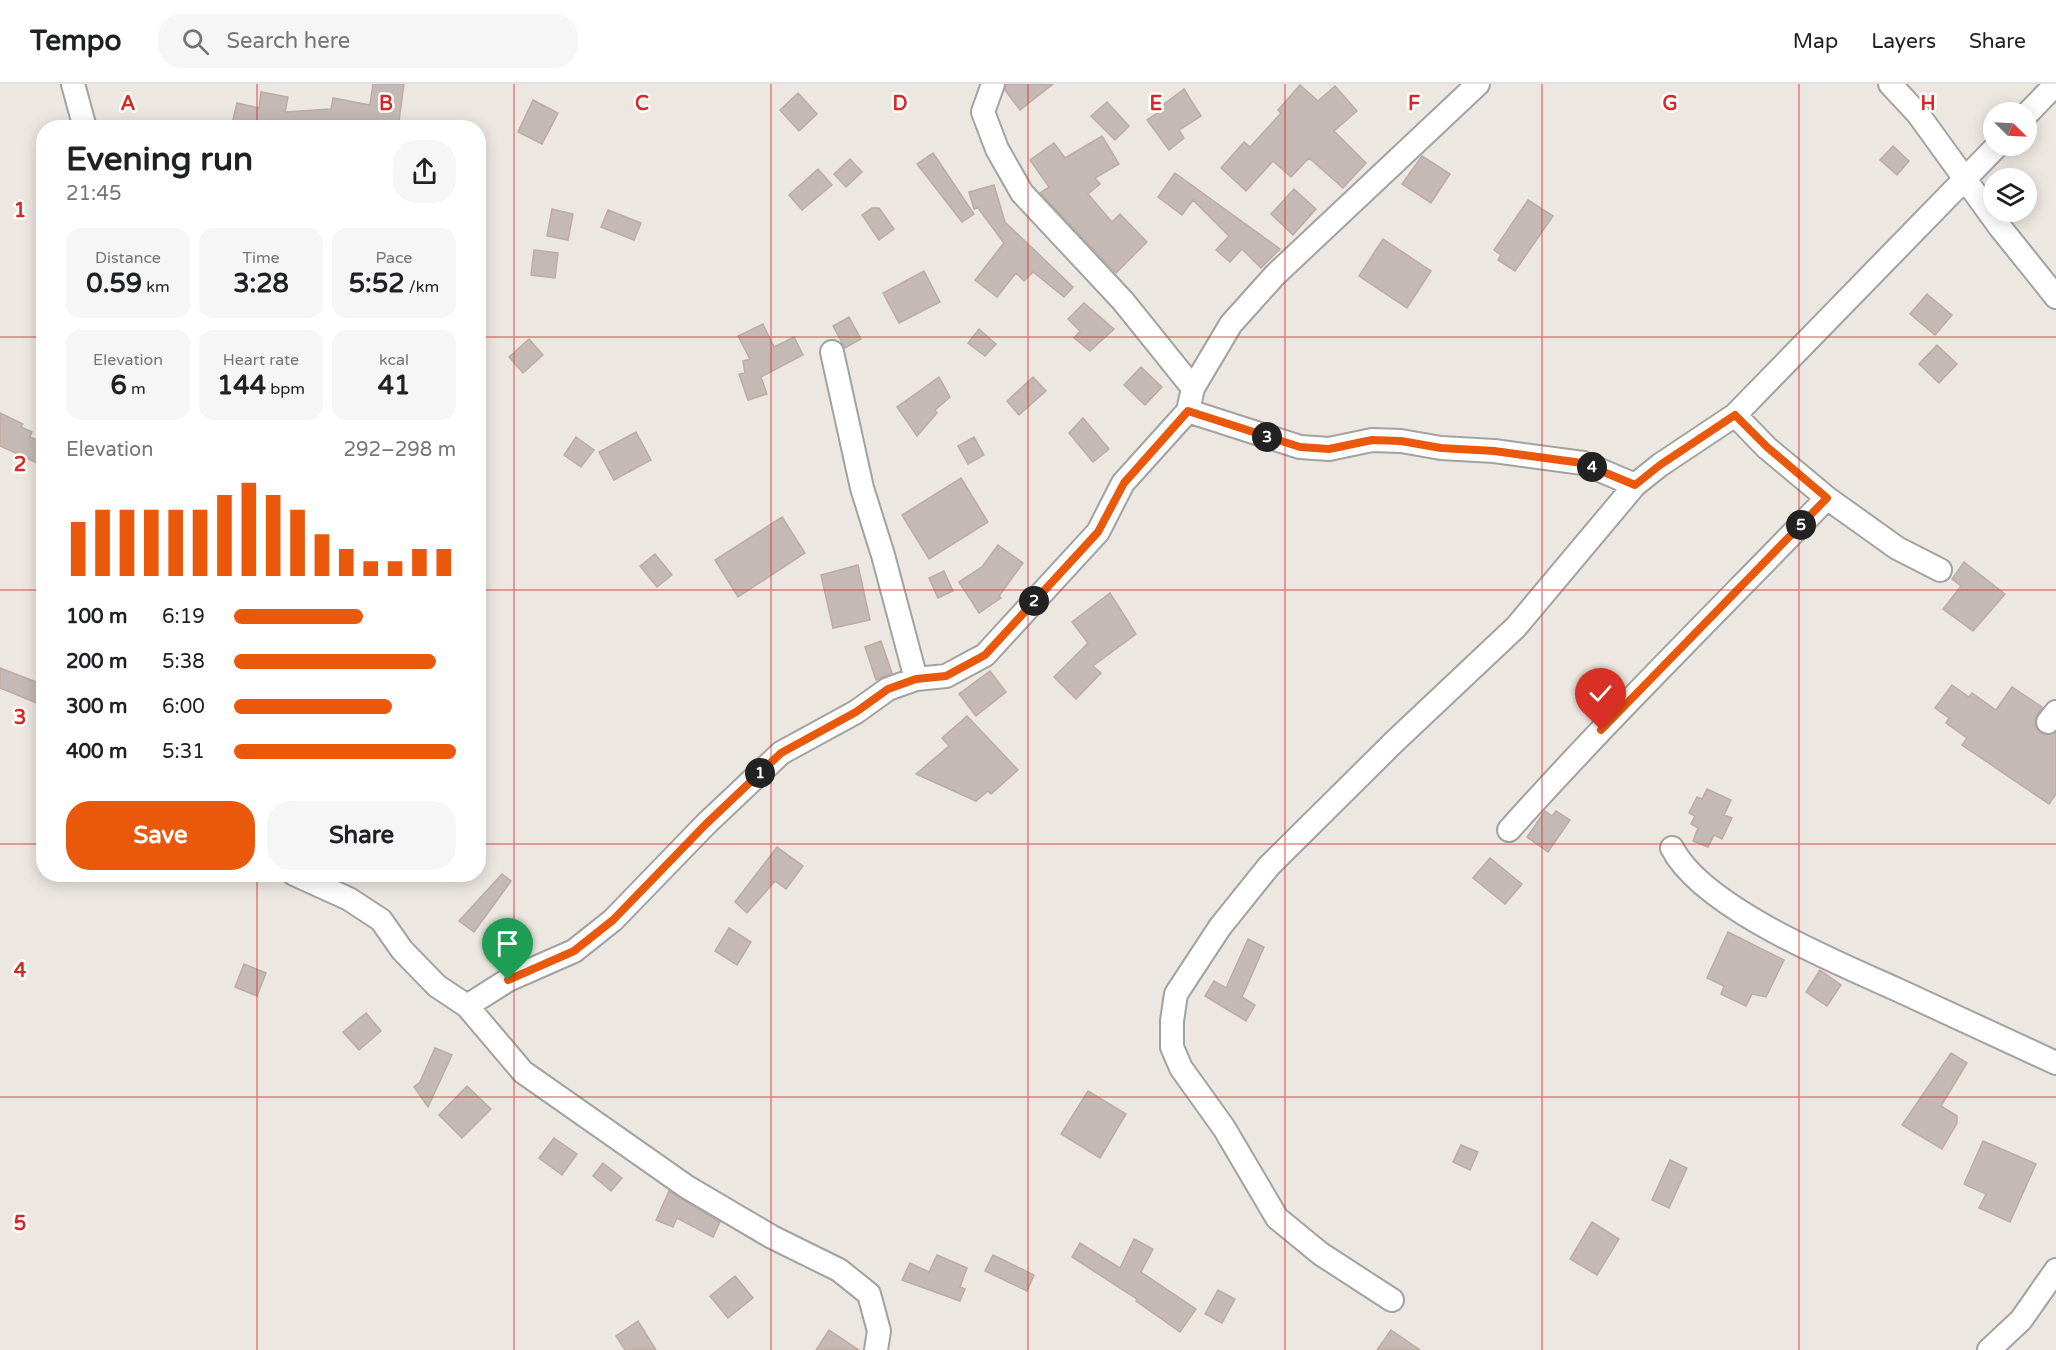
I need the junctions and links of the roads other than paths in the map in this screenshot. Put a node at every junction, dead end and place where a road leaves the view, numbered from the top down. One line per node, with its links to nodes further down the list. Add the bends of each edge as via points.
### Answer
1 (73, 84): 7 (street)
2 (993, 84): 12 (street, via 983,112 997,149 1022,193 1123,300)
3 (1478, 84): 12 (street, via 1275,275 1231,324)
4 (1890, 84): 9 (street)
5 (2056, 84): 6 (street)
6 (2037, 104)
7 (82, 120)
8 (1987, 156): 9 (street)
9 (1966, 178): 10 (street); 14 (street)
10 (2056, 297)
11 (832, 352): 18 (street, via 862,488)
12 (1192, 388): 13 (street)
13 (1188, 411): 15 (street, via 1300,447 1329,449 1372,440 1494,451 1582,463); 18 (street, via 1124,483 1098,532 985,655 946,676)
14 (1735, 415): 15 (street); 16 (street)
15 (1635, 485): 25 (street, via 1516,627 1269,866 1220,927 1176,994 1172,1047 1181,1068 1224,1128 1277,1218 1322,1254)
16 (1827, 498): 17 (street, via 1897,548); 19 (street, via 1671,656)
17 (1940, 570)
18 (916, 679): 22 (street, via 888,689 856,712 781,753 613,920 574,951 508,980)
19 (1509, 830)
20 (1672, 848): 23 (street, via 1679,863 1716,895 1785,938)
21 (312, 882): 22 (street, via 349,899 381,920 402,950 437,987)
22 (467, 1006): 26 (street, via 523,1072 615,1138 687,1187 772,1237 839,1270 869,1294 879,1331)
23 (2056, 1063)
24 (2056, 1270): 27 (street, via 2021,1320)
25 (1392, 1300)
26 (876, 1350)
27 (1989, 1350)

